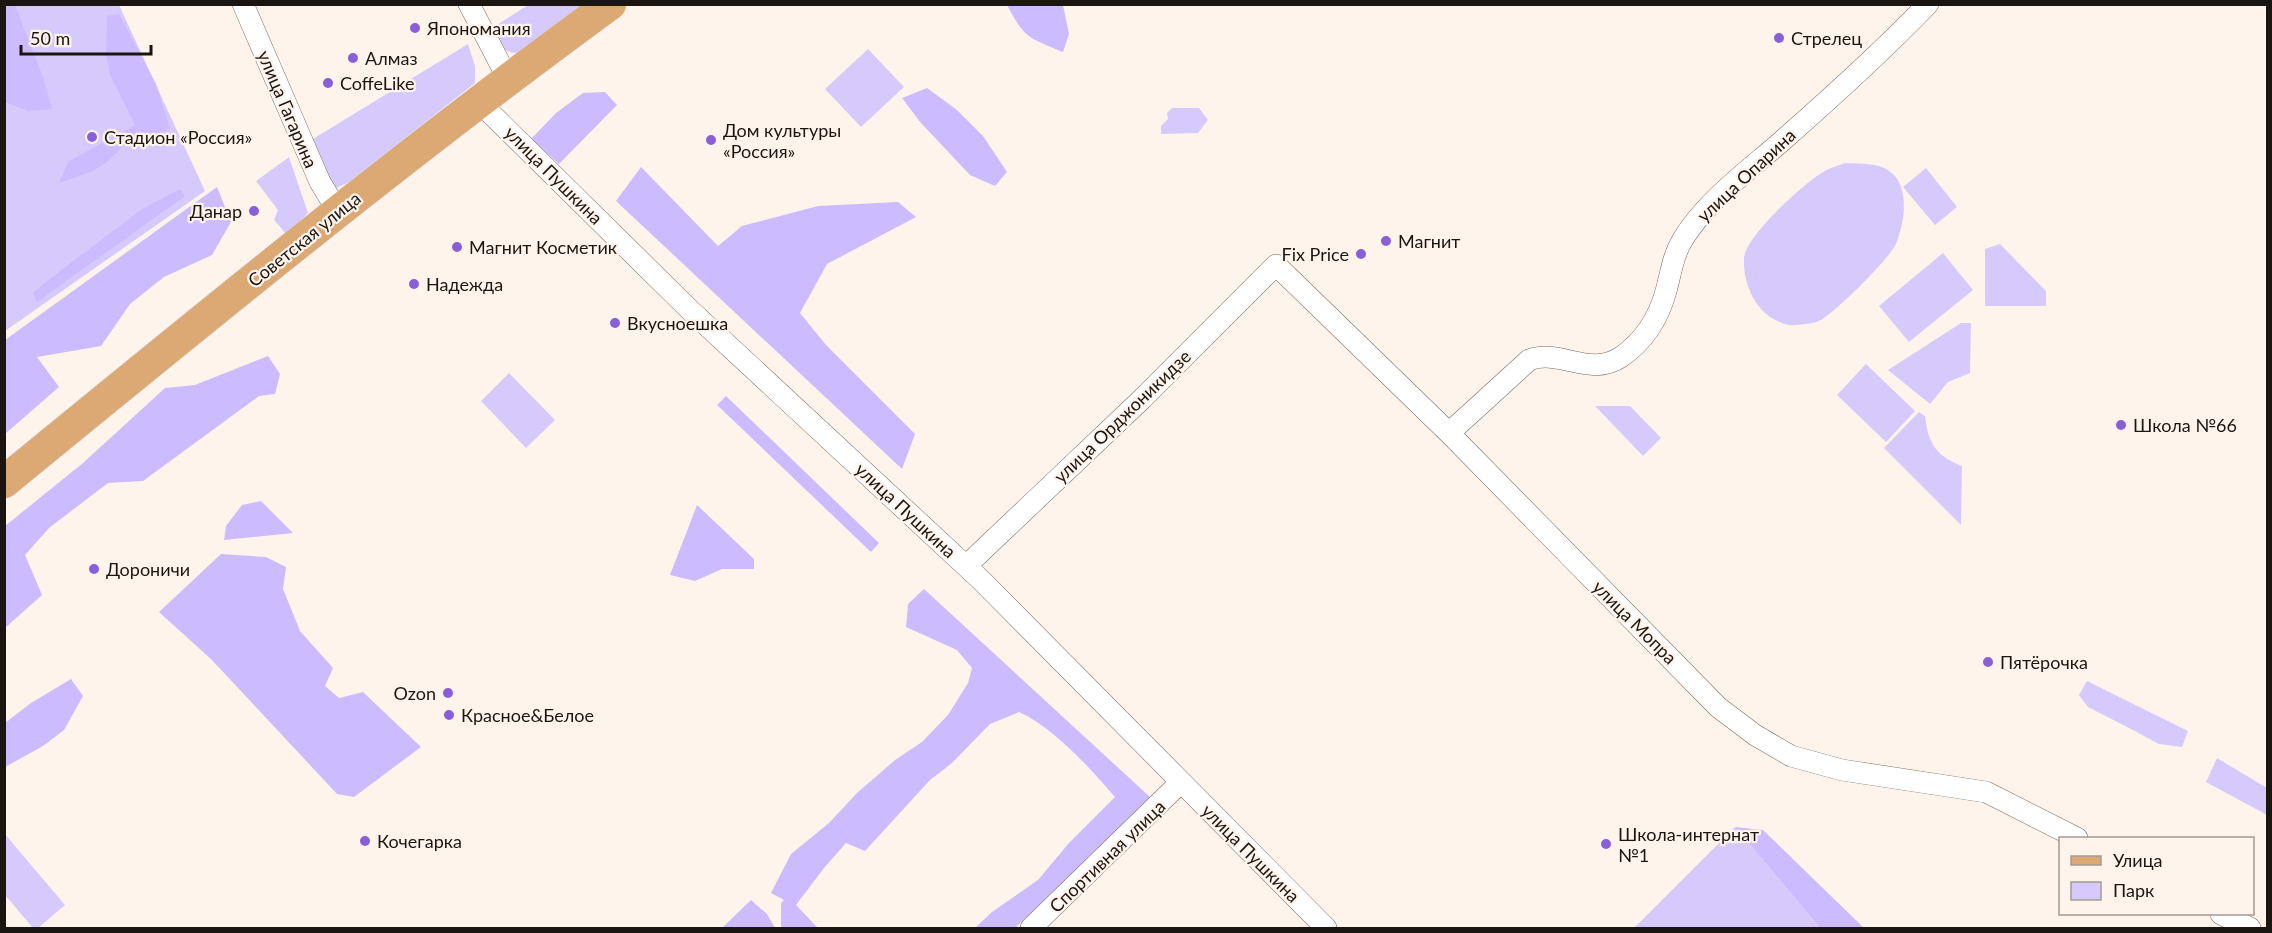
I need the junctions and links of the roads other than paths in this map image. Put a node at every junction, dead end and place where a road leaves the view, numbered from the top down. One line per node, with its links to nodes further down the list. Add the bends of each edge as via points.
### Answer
1 (243, 4): 7 (street, улица Гагарина, via 320,182)
2 (469, 4): 5 (street)
3 (610, 4): 5 (main road, Советская улица)
4 (1928, 4): 9 (street, улица Опарина, via 1692,226 1673,259 1658,314 1638,344 1613,362 1600,366 1546,357 1529,360)
5 (508, 79): 6 (main road, Советская улица)
6 (478, 101): 7 (main road, Советская улица); 11 (street, улица Пушкина, via 690,310)
7 (337, 210): 10 (main road, Советская улица)
8 (1276, 265): 9 (street, улица Мопра); 11 (street, улица Орджоникидзе)
9 (1449, 433): 13 (street, улица Мопра, via 1718,706 1775,748 1842,770 1986,792)
10 (4, 482)
11 (966, 566): 12 (street, улица Пушкина)
12 (1181, 782): 15 (street, Спортивная улица); 16 (street, улица Пушкина)
13 (2075, 837)
14 (2223, 915): 17 (street)
15 (1031, 928)
16 (1326, 928)
17 (2250, 928)

